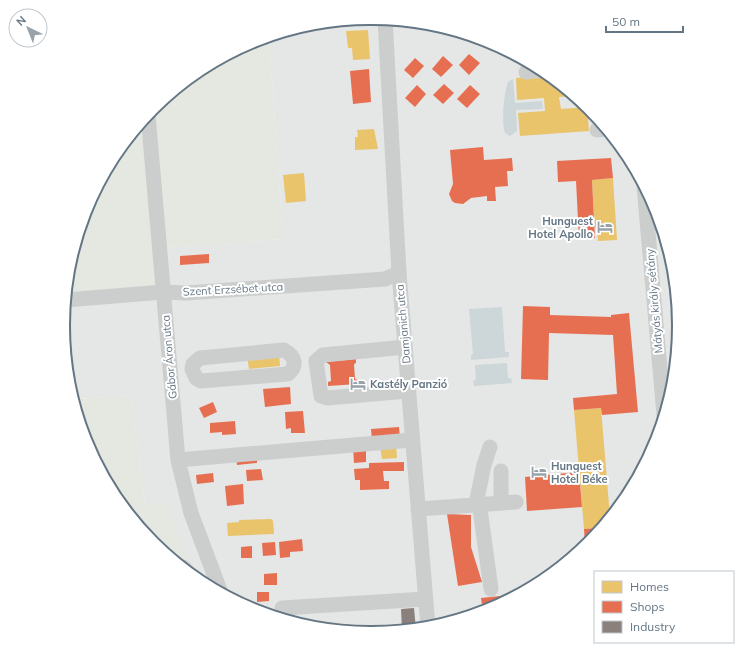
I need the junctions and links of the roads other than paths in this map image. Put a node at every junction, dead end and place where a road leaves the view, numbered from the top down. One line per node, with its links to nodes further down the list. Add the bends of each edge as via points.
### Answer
1 (385, 26): 6 (street, Damjanich utca)
2 (531, 71): 3 (street)
3 (526, 72)
4 (149, 123): 7 (street, Gábor Áron utca)
5 (645, 203): 13 (street, Mátyás király sétány)
6 (399, 273): 7 (street, Szent Erzsébet utca, via 385,279 186,293); 9 (street, Damjanich utca)
7 (163, 292): 8 (street, Szent Erzsébet utca); 11 (street, Gábor Áron utca)
8 (72, 300)
9 (405, 347): 12 (street, Damjanich utca); 12 (street, via 323,355 316,361 321,396 327,398)
10 (192, 369): 10 (street, via 196,378 201,381 288,374 294,367 294,362 290,353 284,350 200,358 193,364); 11 (street)
11 (170, 371): 16 (street, Gábor Áron utca)
12 (408, 391): 14 (street, Damjanich utca)
13 (662, 397)
14 (412, 440): 16 (street); 19 (street, Damjanich utca)
15 (490, 447): 18 (street)
16 (178, 460): 20 (street, Gábor Áron utca, via 191,513)
17 (501, 471): 18 (street, via 509,502)
18 (476, 504): 19 (street); 21 (street, via 480,509)
19 (418, 509): 22 (street, Damjanich utca)
20 (218, 584)
21 (491, 589)
22 (425, 599): 23 (street); 24 (street, Damjanich utca)
23 (282, 608)
24 (427, 620)

